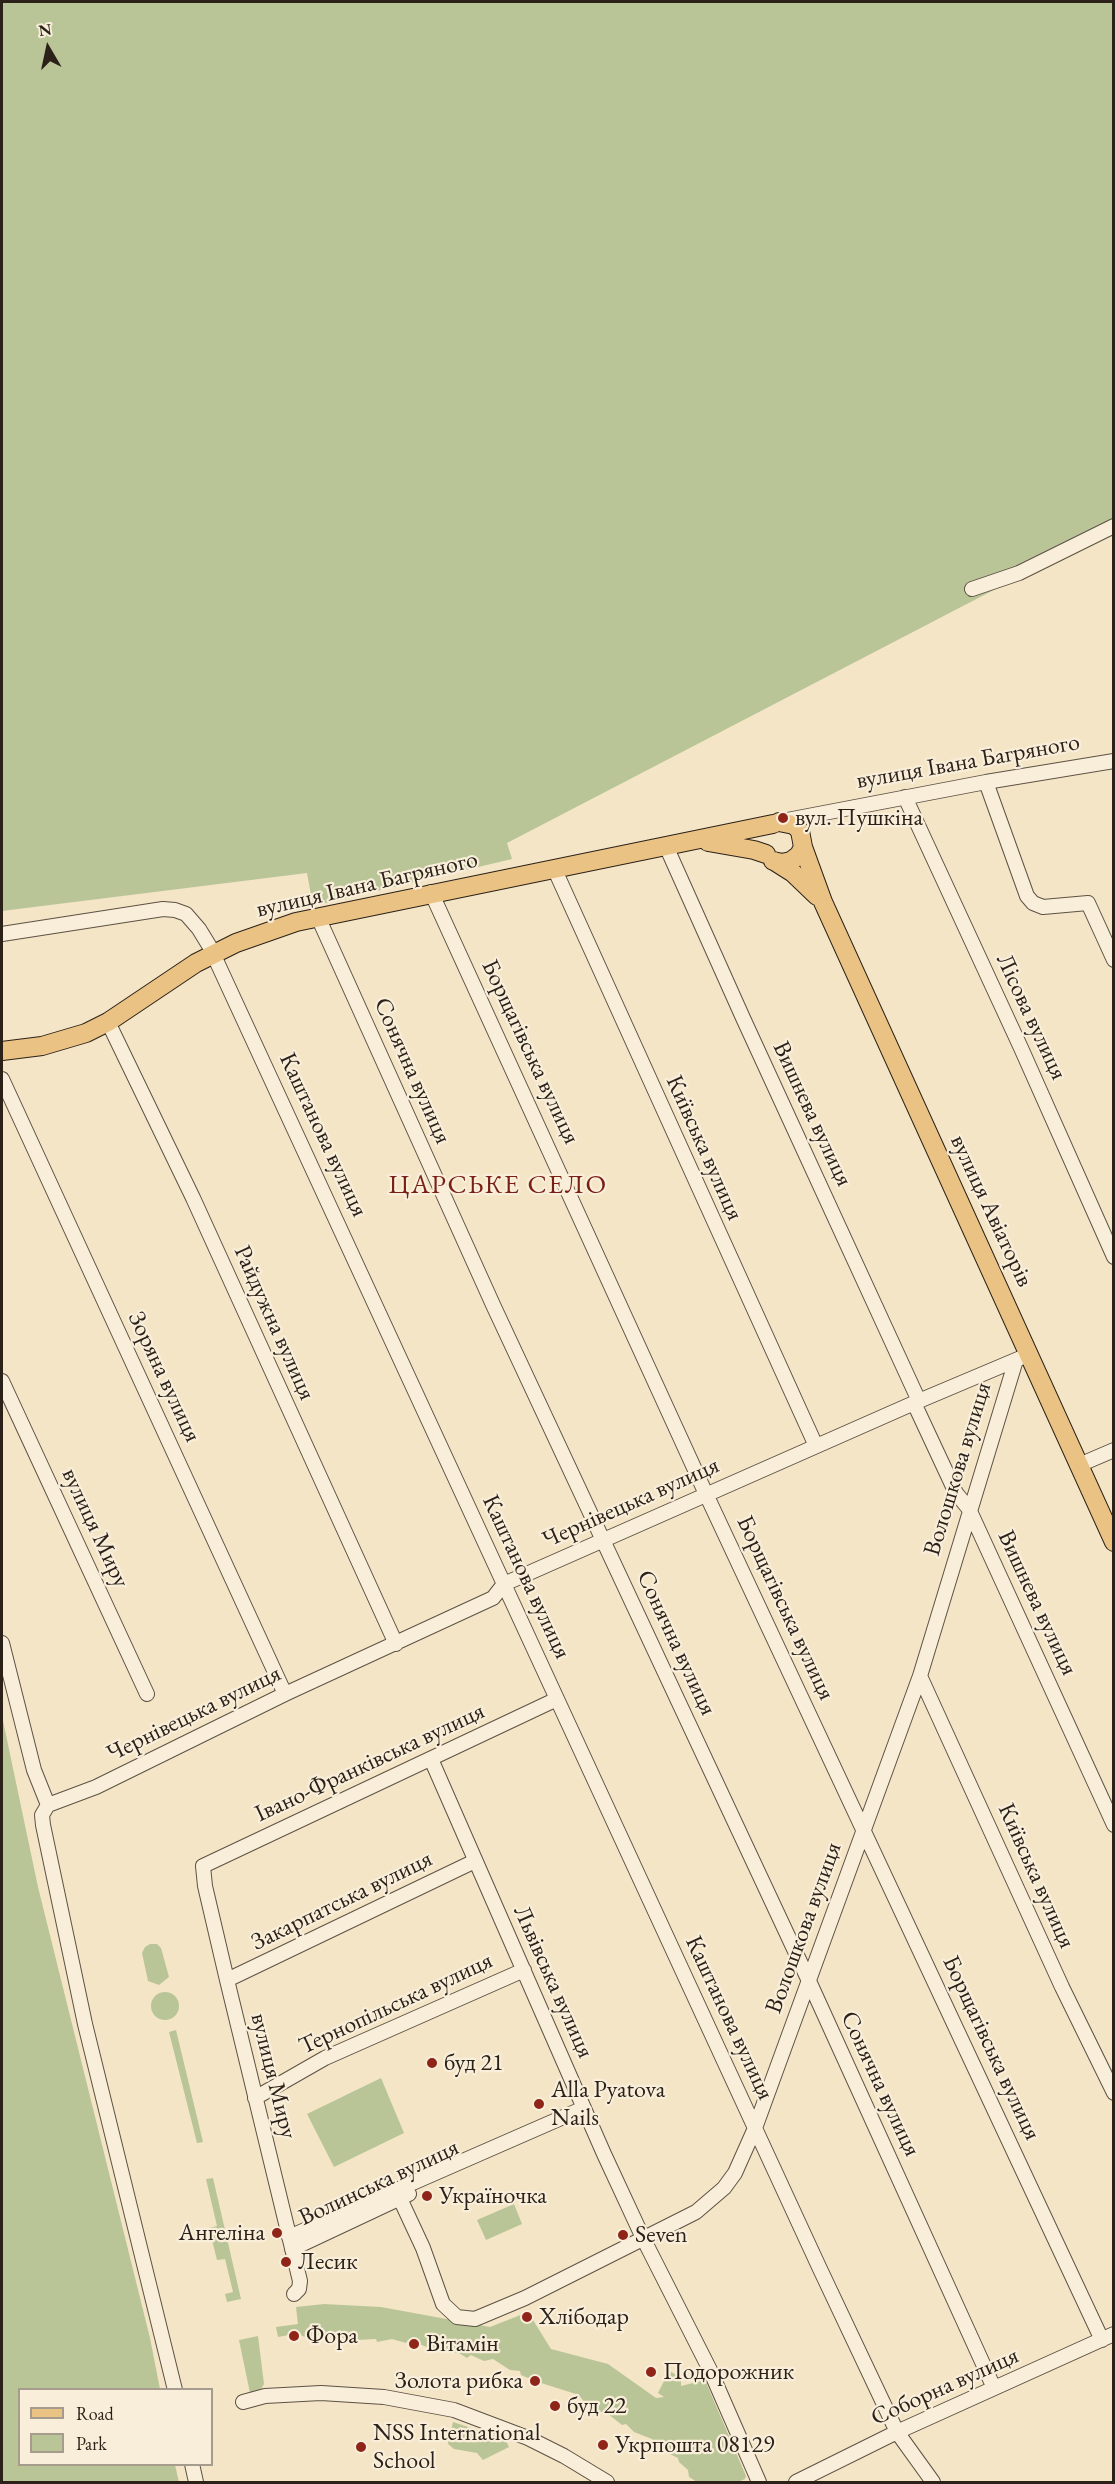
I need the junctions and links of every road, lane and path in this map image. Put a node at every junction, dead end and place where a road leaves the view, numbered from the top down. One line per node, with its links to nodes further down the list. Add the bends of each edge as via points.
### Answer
1 (1113, 526): 2 (street, via 1019,573)
2 (972, 589)
3 (1113, 761): 4 (street, вулиця Івана Багряного)
4 (986, 782): 5 (street, вулиця Івана Багряного); 18 (street, via 1027,896 1042,907 1088,903)
5 (905, 797): 6 (street, вулиця Івана Багряного); 22 (street, Лісова вулиця)
6 (832, 811): 7 (street, вулиця Івана Багряного); 9 (street, вулиця Івана Багряного, via 808,828)
7 (776, 823): 8 (main road, вулиця Івана Багряного); 9 (main road, via 794,825); 11 (main road, via 762,837 762,846)
8 (697, 840): 10 (main road, вулиця Івана Багряного); 11 (main road, вулиця Івана Багряного, via 754,850)
9 (803, 843): 11 (main road, via 799,855 791,861 782,863); 14 (main road, вулиця Авіаторів)
10 (666, 846): 12 (main road, вулиця Івана Багряного); 25 (street, Вишнева вулиця)
11 (770, 857): 14 (main road, вулиця Авіаторів)
12 (554, 868): 13 (main road, вулиця Івана Багряного); 26 (street, Київська вулиця)
13 (431, 892): 15 (main road, вулиця Івана Багряного); 29 (street, Борщагівська вулиця)
14 (823, 902): 23 (main road, вулиця Авіаторів)
15 (318, 917): 17 (main road, вулиця Івана Багряного, via 266,931); 31 (street, Сонячна вулиця)
16 (2, 934): 17 (street, Каштанова вулиця, via 175,910 186,914)
17 (214, 954): 19 (main road, вулиця Івана Багряного); 33 (street, Каштанова вулиця)
18 (1113, 960)
19 (108, 1022): 20 (main road, вулиця Івана Багряного, via 64,1041); 35 (street, Райдужна вулиця, via 193,1198)
20 (2, 1051)
21 (2, 1079): 38 (street, Зоряна вулиця)
22 (1113, 1257)
23 (1023, 1357): 25 (street, Чернівецька вулиця); 28 (main road, вулиця Авіаторів); 30 (street, Волошкова вулиця)
24 (2, 1381): 37 (street, вулиця Миру)
25 (916, 1402): 26 (street, Чернівецька вулиця); 30 (street, Вишнева вулиця, via 956,1493)
26 (816, 1446): 29 (street, Чернівецька вулиця)
27 (1113, 1450): 28 (street)
28 (1079, 1465): 32 (main road, вулиця Авіаторів)
29 (706, 1494): 31 (street, Чернівецька вулиця); 43 (street, Борщагівська вулиця)
30 (969, 1509): 36 (street, Волошкова вулиця); 42 (street, Вишнева вулиця)
31 (603, 1540): 33 (street, Чернівецька вулиця); 48 (street, Сонячна вулиця)
32 (1113, 1542)
33 (504, 1584): 35 (street, Чернівецька вулиця, via 493,1598); 39 (street, Каштанова вулиця)
34 (2, 1642): 41 (street, via 34,1770)
35 (396, 1644): 38 (street, Чернівецька вулиця)
36 (920, 1676): 43 (street, Волошкова вулиця); 49 (street, Київська вулиця)
37 (147, 1694)
38 (285, 1694): 41 (street, Чернівецька вулиця, via 96,1787)
39 (557, 1699): 40 (street, Івано-Франківська вулиця); 52 (street, Каштанова вулиця)
40 (431, 1760): 44 (street, Львівська вулиця); 45 (street, Івано-Франківська вулиця)
41 (48, 1805): 58 (street, via 42,1815 43,1825 85,2024)
42 (1113, 1825)
43 (864, 1831): 48 (street, Волошкова вулиця); 57 (street, Борщагівська вулиця)
44 (475, 1861): 46 (street, Львівська вулиця); 47 (street, Закарпатська вулиця)
45 (203, 1866): 47 (street, вулиця Миру)
46 (524, 1970): 50 (street, Тернопільська вулиця, via 325,2058); 51 (street, Львівська вулиця)
47 (227, 1980): 50 (street, вулиця Миру)
48 (808, 1981): 52 (street, Волошкова вулиця); 59 (street, Сонячна вулиця)
49 (1113, 2093)
50 (255, 2098): 55 (street, вулиця Миру)
51 (584, 2108): 53 (street, Волинська вулиця, via 481,2153 477,2164); 54 (street, Львівська вулиця)
52 (755, 2128): 54 (street, Волошкова вулиця, via 735,2172 716,2195 696,2211); 61 (street, Каштанова вулиця)
53 (398, 2194): 54 (street, Волошкова вулиця, via 443,2304 457,2317 475,2319 525,2298); 55 (street, Волинська вулиця)
54 (643, 2238): 65 (street, Львівська вулиця, via 710,2370)
55 (291, 2243): 56 (street, вулиця Миру, via 300,2281)
56 (294, 2294)
57 (1108, 2337): 59 (street, Соборна вулиця)
58 (175, 2388)
59 (994, 2388): 61 (street, Соборна вулиця)
60 (243, 2402): 64 (street, via 266,2396 321,2393 384,2397 454,2410 528,2438)
61 (897, 2432): 66 (street, Соборна вулиця); 67 (street, Каштанова вулиця)
62 (192, 2466): 63 (street)
63 (196, 2482)
64 (607, 2482)
65 (759, 2482)
66 (796, 2482)
67 (933, 2482)

